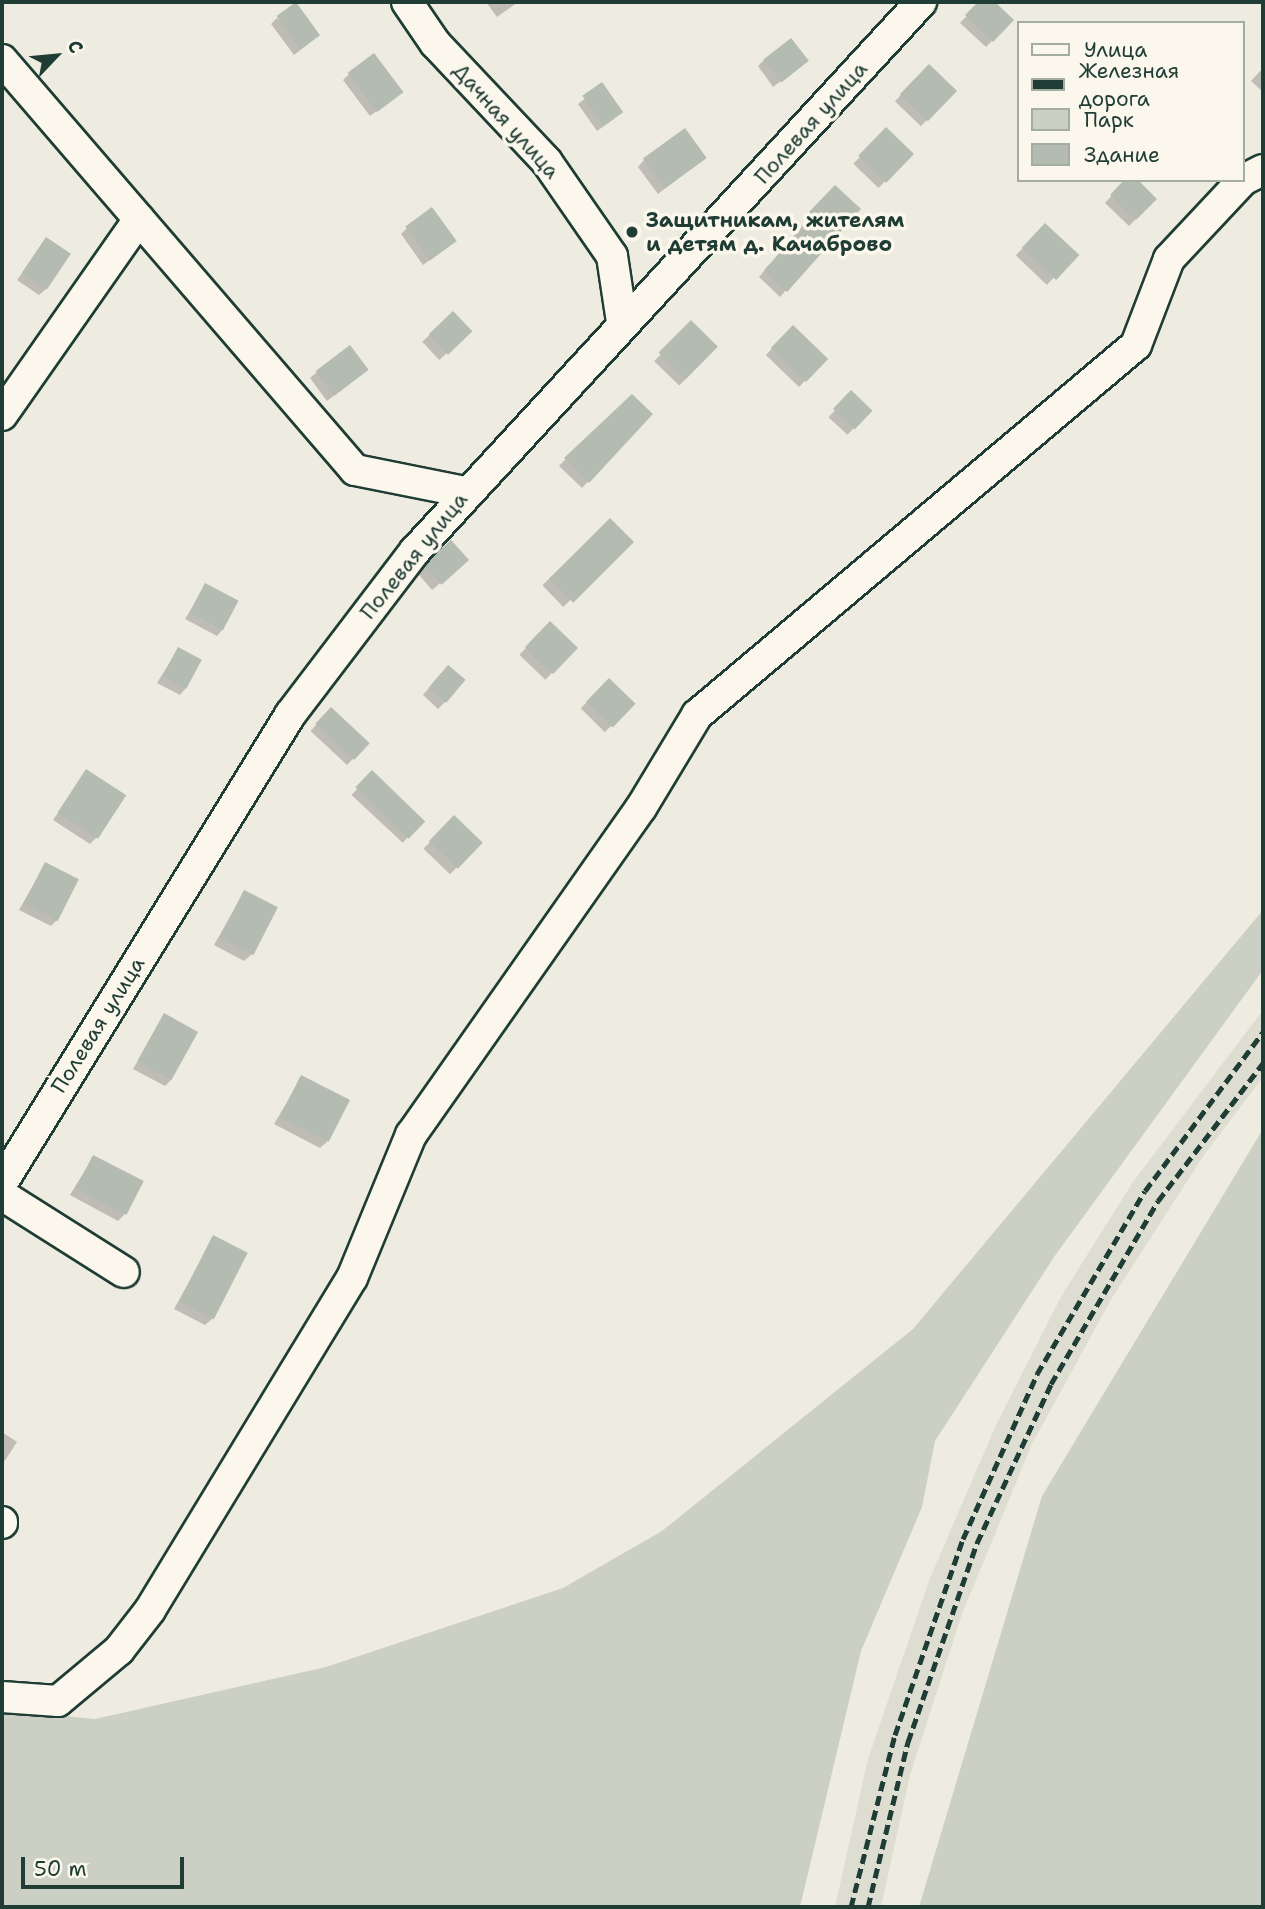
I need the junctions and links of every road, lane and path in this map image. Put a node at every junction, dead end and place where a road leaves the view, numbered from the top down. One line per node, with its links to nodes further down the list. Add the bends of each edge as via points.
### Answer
1 (407, 2): 8 (street, Дачная улица, via 435,43 547,162 612,256)
2 (920, 2): 8 (street, Полевая улица, via 672,277)
3 (2, 60): 7 (street)
4 (1263, 170): 5 (street)
5 (1244, 180)
6 (1241, 182): 14 (street, via 1169,260 1136,345 697,715 640,808 411,1135 352,1278 150,1610 119,1650 58,1701)
7 (139, 219): 9 (street); 10 (street, via 355,470)
8 (622, 322): 10 (street, Полевая улица)
9 (2, 415)
10 (465, 492): 11 (street, Полевая улица, via 290,715)
11 (2, 1182)
12 (2, 1195): 13 (street)
13 (124, 1272)
14 (2, 1697)

